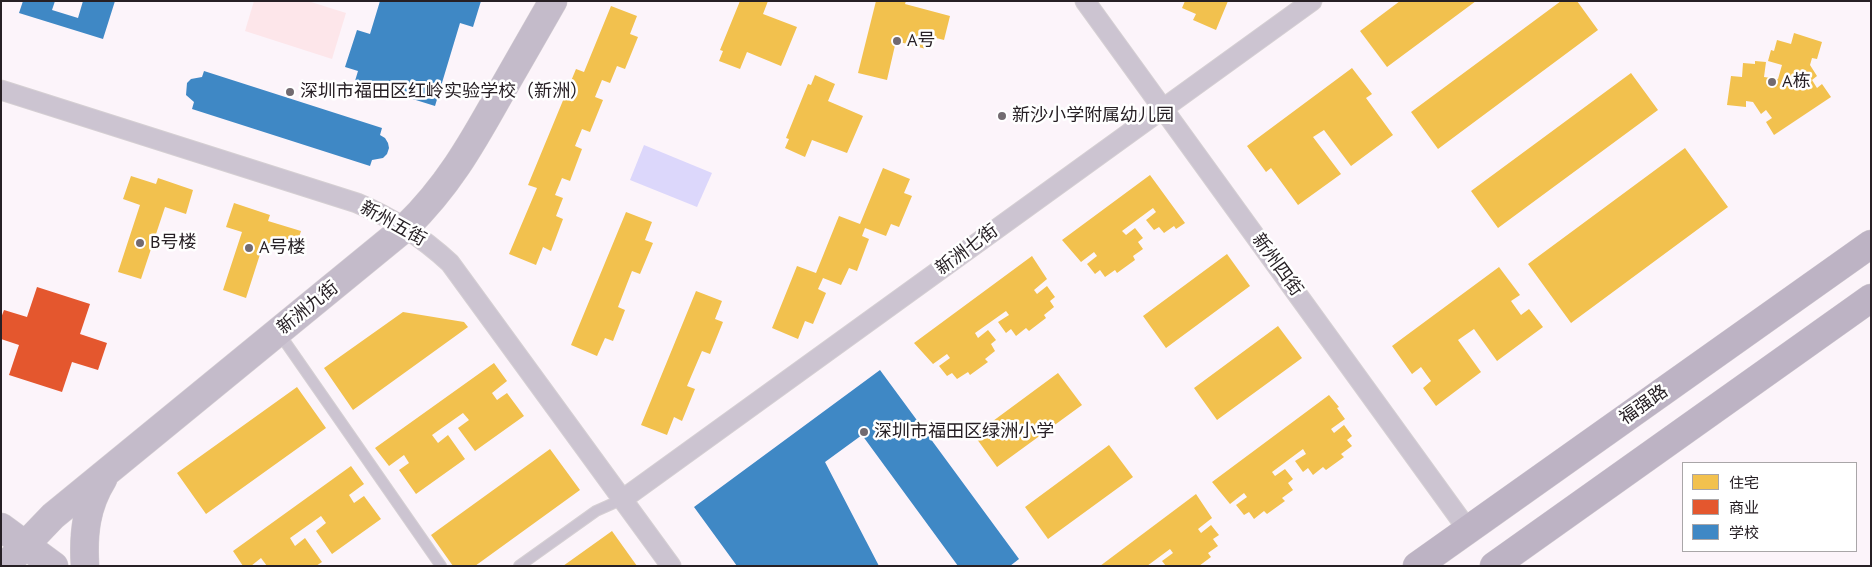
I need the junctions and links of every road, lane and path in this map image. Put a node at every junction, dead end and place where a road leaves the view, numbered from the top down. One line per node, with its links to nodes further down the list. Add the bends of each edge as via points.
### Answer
1 (553, 1): 6 (street, 新洲九街, via 452,175 429,205)
2 (1085, 1): 5 (street, 新州四街)
3 (1312, 1): 5 (street, 新洲七街)
4 (1, 90): 6 (street, 新州五街, via 357,203)
5 (1164, 108): 13 (street, 新洲七街); 15 (street, 新州四街)
6 (406, 227): 10 (street, 新洲九街); 13 (street, 新州五街, via 450,263)
7 (1871, 244): 9 (main road, 福强路)
8 (1871, 298): 11 (main road)
9 (1788, 302): 11 (main road); 15 (main road, 福强路)
10 (279, 332): 12 (street, 新洲九街); 20 (lane)
11 (1814, 338): 24 (main road)
12 (113, 466): 16 (street, 新洲九街); 19 (street, via 98,486 88,512 84,542)
13 (623, 499): 21 (lane, via 596,510); 22 (street, 新州五街)
14 (1, 527): 16 (street)
15 (1468, 530): 23 (main road, 福强路)
16 (25, 543): 17 (street, 新洲九街); 18 (street)
17 (5, 566)
18 (54, 566)
19 (86, 566)
20 (441, 566)
21 (519, 566)
22 (671, 566)
23 (1417, 566)
24 (1494, 566)

